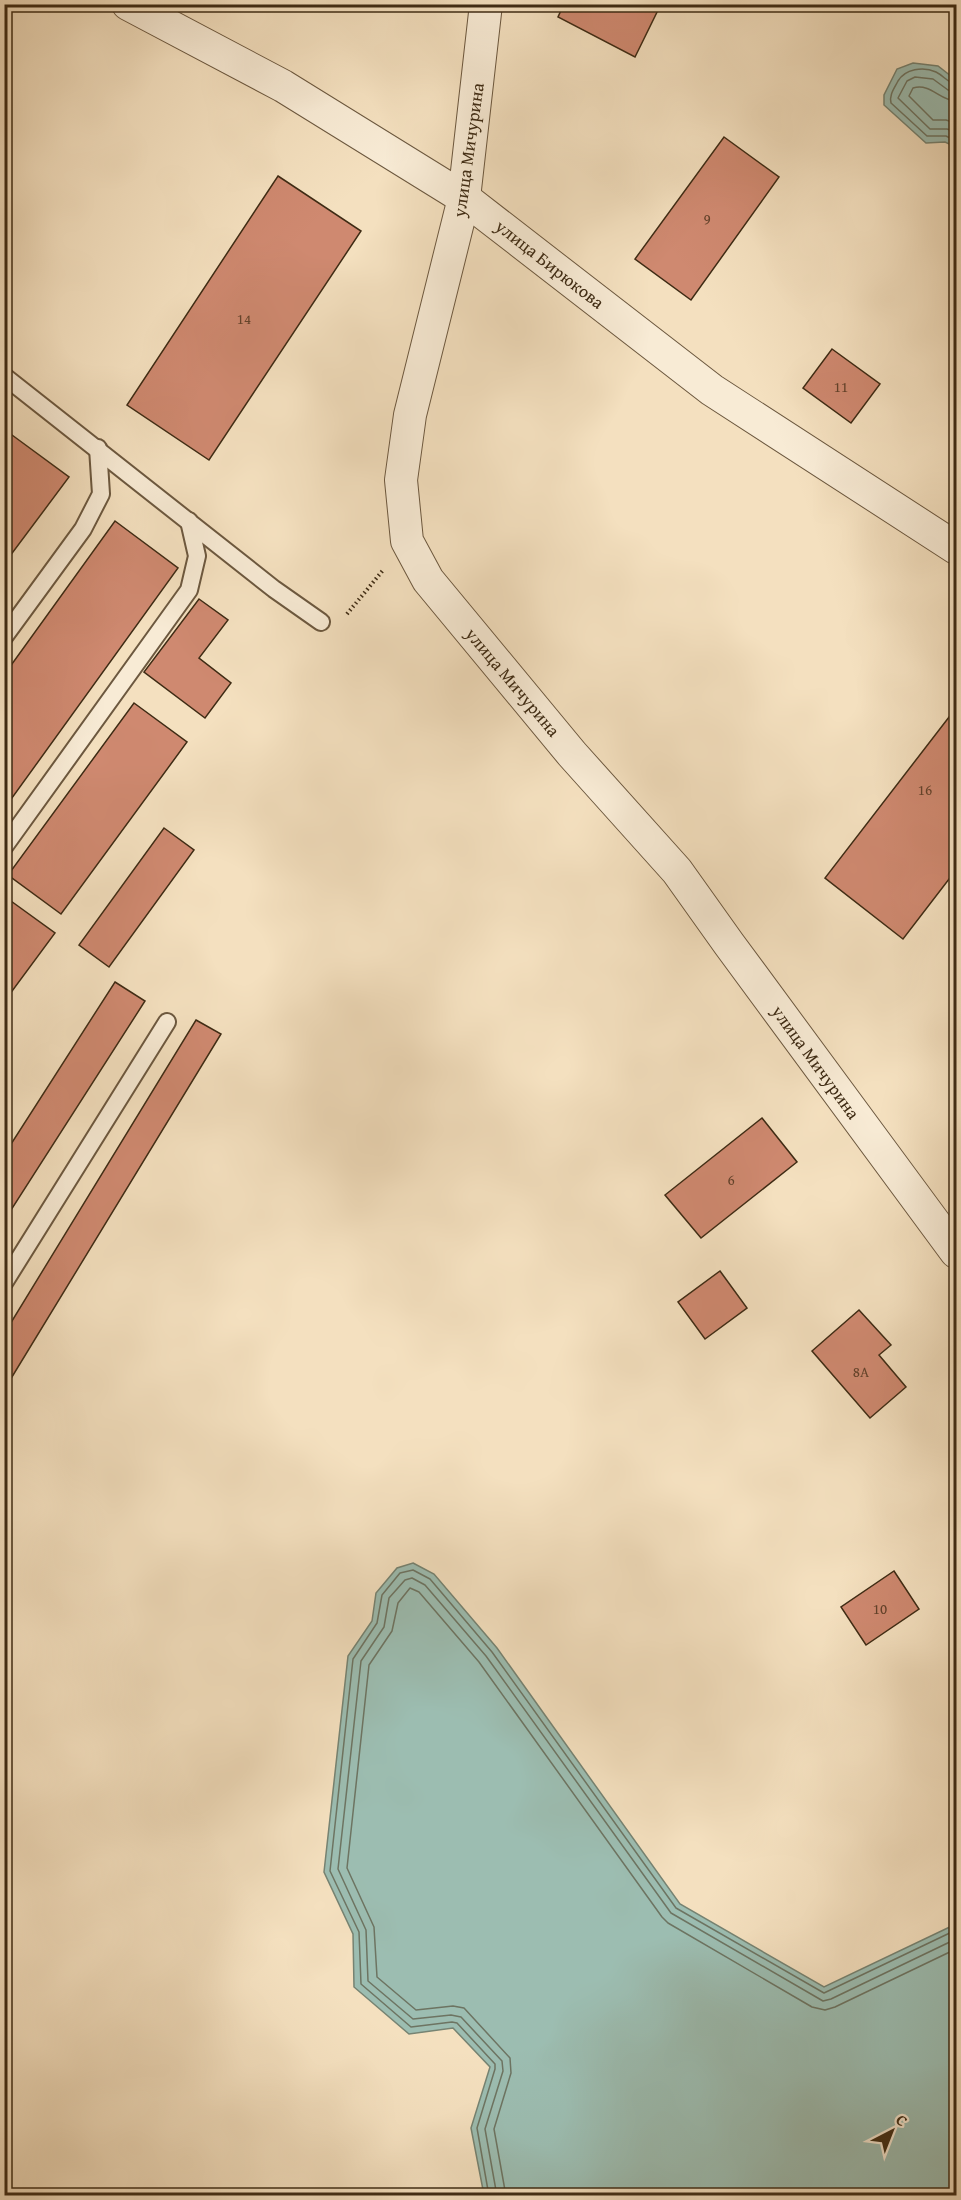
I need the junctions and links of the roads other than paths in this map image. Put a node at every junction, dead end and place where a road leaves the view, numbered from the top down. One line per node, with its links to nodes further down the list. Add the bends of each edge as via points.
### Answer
1 (128, 4): 3 (street, улица Бирюкова, via 282,86)
2 (486, 4): 3 (street, улица Мичурина)
3 (464, 198): 7 (street, улица Бирюкова, via 712,390); 12 (street, улица Мичурина, via 410,415 400,480 407,542 428,580 572,754 677,871)
4 (4, 376): 5 (lane)
5 (98, 448): 6 (lane); 9 (lane, via 101,494 83,529)
6 (189, 521): 8 (lane); 10 (lane, via 197,556 189,590)
7 (957, 548)
8 (321, 622)
9 (4, 637)
10 (4, 847)
11 (167, 1023): 13 (lane)
12 (957, 1252)
13 (4, 1282)

